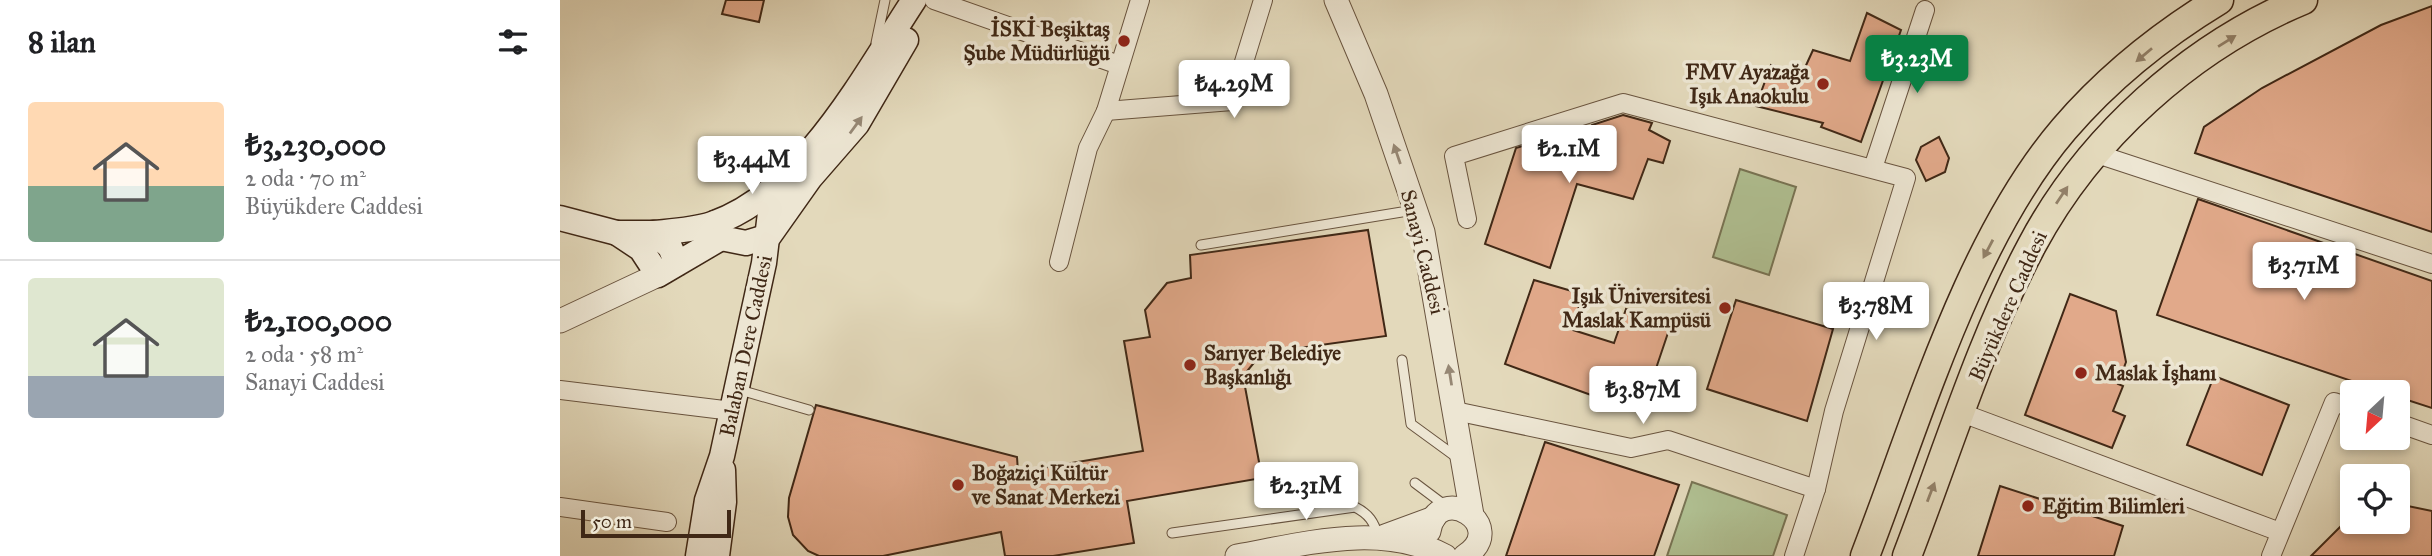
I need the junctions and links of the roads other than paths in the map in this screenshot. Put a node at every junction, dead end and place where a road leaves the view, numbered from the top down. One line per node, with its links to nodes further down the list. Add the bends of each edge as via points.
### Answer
1 (885, 0): 11 (lane)
2 (915, 0): 11 (main road); 22 (main road, one-way to 2, via 810,178 857,124 886,79 913,26)
3 (934, 0): 10 (street)
4 (1140, 0): 10 (street)
5 (1263, 0): 12 (street, via 1232,101)
6 (1336, 0): 16 (street, Sanayi Caddesi, one-way to 6, via 1376,94)
7 (2219, 0): 55 (main road, Büyükdere Caddesi, one-way to 55, via 2174,29 2087,104 2014,200 1960,310)
8 (2303, 0): 13 (main road, Büyükdere Caddesi, one-way to 8, via 2139,107 2210,52)
9 (1925, 10): 14 (street)
10 (1119, 65): 12 (street)
11 (870, 70): 15 (main road, via 846,107)
12 (1105, 111): 24 (street, via 1088,148)
13 (2094, 153): 25 (street); 34 (main road, Büyükdere Caddesi, one-way to 13, via 2031,246)
14 (1873, 169): 18 (street, via 1623,103 1454,156); 40 (street, via 1906,178 1834,411)
15 (790, 172): 19 (main road); 22 (main road, Balaban Dere Caddesi, via 770,213)
16 (1416, 210): 23 (lane); 33 (street, Sanayi Caddesi, one-way to 16)
17 (560, 218): 20 (main road)
18 (1467, 219)
19 (724, 224): 21 (main road); 22 (main road, via 746,243); 26 (main road)
20 (617, 233): 21 (main road); 26 (main road)
21 (654, 233): 26 (main road, via 670,247)
22 (769, 236): 30 (main road, Balaban Dere Caddesi)
23 (1201, 245)
24 (1059, 262)
25 (2432, 264)
26 (668, 270): 27 (street)
27 (560, 321)
28 (1402, 360): 38 (lane, via 1411,424)
29 (560, 390): 30 (street)
30 (734, 400): 32 (lane); 37 (main road, Balaban Dere Caddesi)
31 (2340, 404): 45 (street, via 2334,402)
32 (809, 410)
33 (1455, 411): 38 (street, Sanayi Caddesi); 40 (street, via 1631,448 1668,440)
34 (1962, 413): 45 (street); 50 (main road, Büyükdere Caddesi, one-way to 34)
35 (2410, 427): 36 (street)
36 (2432, 435)
37 (722, 456): 48 (main road, Balaban Dere Caddesi); 51 (main road, Balaban Dere Caddesi, via 707,499)
38 (1464, 462): 43 (street, Sanayi Caddesi)
39 (1415, 483): 42 (lane)
40 (1816, 489): 54 (street)
41 (560, 507): 44 (street)
42 (1441, 513): 43 (street, via 1465,510); 47 (street); 49 (street, via 1429,535)
43 (1472, 515): 49 (street, via 1479,530)
44 (667, 522)
45 (2280, 532): 56 (street)
46 (1172, 533): 47 (lane, via 1355,507 1374,523)
47 (1379, 538): 49 (street); 52 (street, via 1340,538); 53 (street)
48 (721, 551)
49 (1456, 553)
50 (1914, 554)
51 (698, 556)
52 (1237, 556)
53 (1312, 556)
54 (1794, 556)
55 (1866, 556)
56 (2271, 556)

